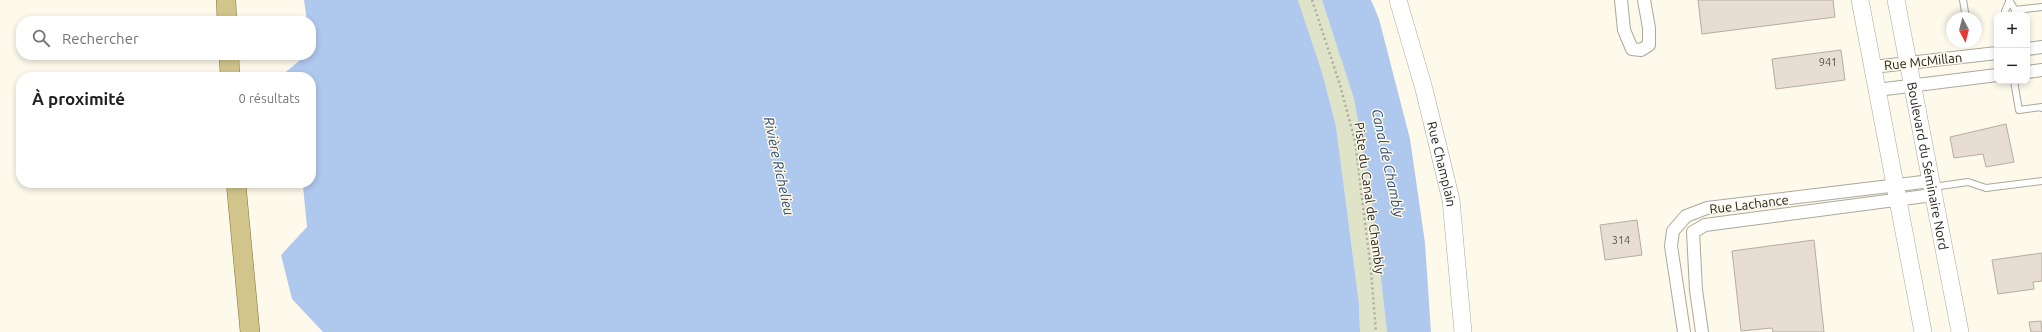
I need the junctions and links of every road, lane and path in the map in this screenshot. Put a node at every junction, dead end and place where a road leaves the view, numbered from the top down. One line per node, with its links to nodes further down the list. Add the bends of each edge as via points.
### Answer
1 (226, 0): 15 (main road)
2 (1312, 0): 41 (path, Piste du Canal de Chambly, via 1340,85 1354,141 1371,271)
3 (1398, 0): 42 (main road, Rue Champlain, via 1424,90 1450,200)
4 (1621, 0): 5 (street, via 1624,30 1632,48 1641,50 1649,45)
5 (1644, 0)
6 (1860, 0): 21 (main road)
7 (1896, 0): 20 (main road, Boulevard du Séminaire Nord)
8 (1963, 0): 11 (lane)
9 (2009, 1): 12 (lane); 13 (lane)
10 (2042, 7): 14 (lane)
11 (1965, 12)
12 (2005, 12)
13 (2014, 12)
14 (2020, 12)
15 (227, 16)
16 (2042, 47): 17 (street)
17 (2030, 49)
18 (1994, 53): 20 (street, Rue McMillan)
19 (229, 60): 23 (main road)
20 (1908, 63): 21 (street, Rue McMillan); 27 (main road, Boulevard du Séminaire Nord)
21 (1873, 67): 28 (main road)
22 (2042, 70): 24 (street)
23 (230, 72)
24 (2030, 72)
25 (1994, 76): 27 (street, Rue McMillan)
26 (2015, 84): 29 (lane, via 2019,110)
27 (1912, 86): 28 (street, Rue McMillan); 32 (main road, Boulevard du Séminaire Nord)
28 (1877, 90): 33 (main road)
29 (2042, 108)
30 (2042, 181): 32 (lane, via 1986,188 1968,182)
31 (236, 188): 40 (main road)
32 (1932, 188): 33 (street, Rue Lachance); 46 (main road, Boulevard du Séminaire Nord)
33 (1896, 193): 34 (street, Rue Lachance); 35 (street, Rue Lachance); 45 (main road)
34 (1832, 194): 35 (street); 36 (street, Rue Lachance, via 1707,208 1686,216)
35 (1834, 208): 37 (street, Rue Lachance, via 1705,225)
36 (1673, 231): 37 (street, Rue Lachance); 39 (street, via 1671,246)
37 (1693, 232): 38 (street)
38 (1696, 290): 39 (street); 44 (street)
39 (1679, 292): 43 (street)
40 (250, 332)
41 (1376, 332)
42 (1463, 332)
43 (1684, 332)
44 (1702, 332)
45 (1923, 332)
46 (1960, 332)

